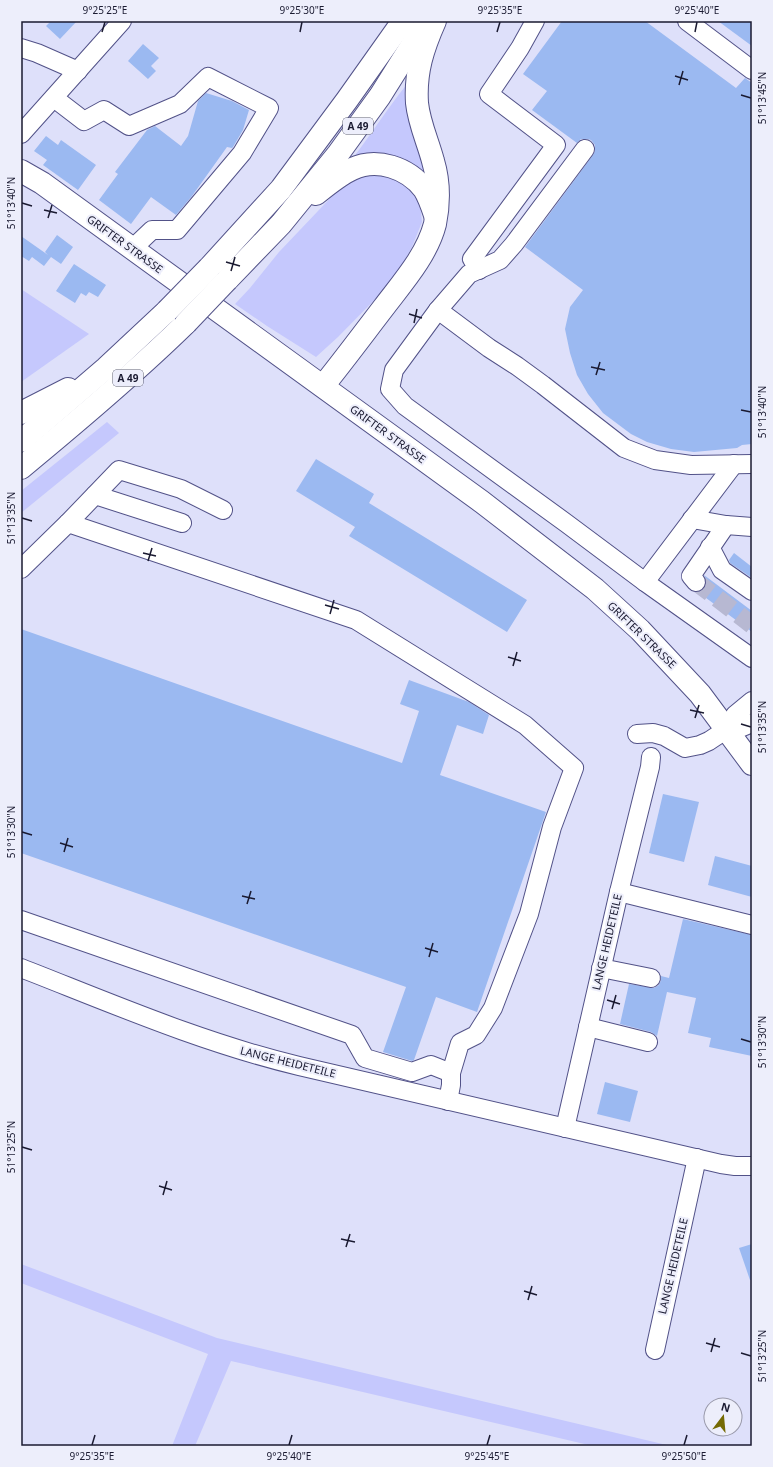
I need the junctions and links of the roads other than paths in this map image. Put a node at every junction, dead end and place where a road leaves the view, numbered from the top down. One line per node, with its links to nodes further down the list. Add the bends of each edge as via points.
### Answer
1 (122, 21): 9 (street)
2 (403, 21): 19 (main road, A 49, bridge, via 281,189 167,311)
3 (427, 21): 15 (main road, A 49, via 380,96 343,148)
4 (435, 21): 14 (main road, via 417,71 417,103 438,184)
5 (536, 21): 17 (street, via 489,94 556,145 472,259)
6 (687, 21): 8 (street)
7 (21, 48): 9 (street)
8 (752, 70)
9 (78, 71): 10 (street)
10 (54, 98): 11 (street); 16 (street, via 84,121 104,110 129,126 180,104 208,77 269,108 242,153 177,230 152,230)
11 (21, 134)
12 (585, 149): 17 (street, via 500,260)
13 (21, 171): 16 (main road, GRIFTER STRASSE, via 42,183)
14 (436, 217): 15 (main road, via 424,189 410,176 390,166 371,164 340,176); 20 (main road, via 424,252)
15 (280, 224): 25 (main road, A 49, bridge, via 146,362)
16 (132, 249): 20 (main road, GRIFTER STRASSE)
17 (479, 270): 18 (street, via 469,274)
18 (438, 310): 23 (street, via 543,385 624,448 655,460 691,465); 35 (street, via 394,370 390,389 405,406)
19 (106, 368): 21 (main road); 22 (main road, A 49)
20 (323, 386): 41 (main road, GRIFTER STRASSE, via 482,502 595,589 640,630 700,694)
21 (21, 413)
22 (21, 440)
23 (734, 464): 24 (street); 28 (street)
24 (752, 464)
25 (21, 468)
26 (95, 495): 27 (street, via 119,470 181,489); 29 (street); 30 (street)
27 (223, 510)
28 (692, 519): 31 (street); 35 (street)
29 (68, 523): 34 (street); 53 (street, via 356,620 525,725 574,768 552,827 529,914 493,1008 476,1035 460,1043)
30 (182, 523)
31 (726, 525): 32 (street); 33 (street)
32 (752, 527)
33 (710, 547): 36 (street, via 691,576); 37 (street, via 722,570)
34 (21, 569)
35 (645, 582): 38 (street)
36 (696, 582)
37 (752, 592)
38 (752, 658)
39 (752, 701): 41 (street, via 735,715)
40 (752, 722): 41 (street, via 740,728)
41 (727, 729): 42 (street, via 710,741 685,748 653,732); 44 (main road, GRIFTER STRASSE)
42 (637, 734)
43 (651, 757): 45 (street, LANGE HEIDETEILE)
44 (752, 764)
45 (619, 892): 47 (street); 49 (street, LANGE HEIDETEILE)
46 (21, 920): 53 (street, via 352,1035 365,1058 412,1072 431,1065)
47 (752, 925)
48 (21, 968): 54 (street, LANGE HEIDETEILE, via 181,1031 243,1051)
49 (602, 968): 50 (street); 51 (street, LANGE HEIDETEILE)
50 (651, 978)
51 (588, 1027): 52 (street); 55 (street, LANGE HEIDETEILE)
52 (648, 1042)
53 (451, 1073): 54 (street)
54 (448, 1101): 55 (street, LANGE HEIDETEILE)
55 (565, 1128): 56 (street, LANGE HEIDETEILE)
56 (697, 1158): 57 (street, LANGE HEIDETEILE, via 735,1166); 58 (street, LANGE HEIDETEILE)
57 (752, 1166)
58 (655, 1350)

